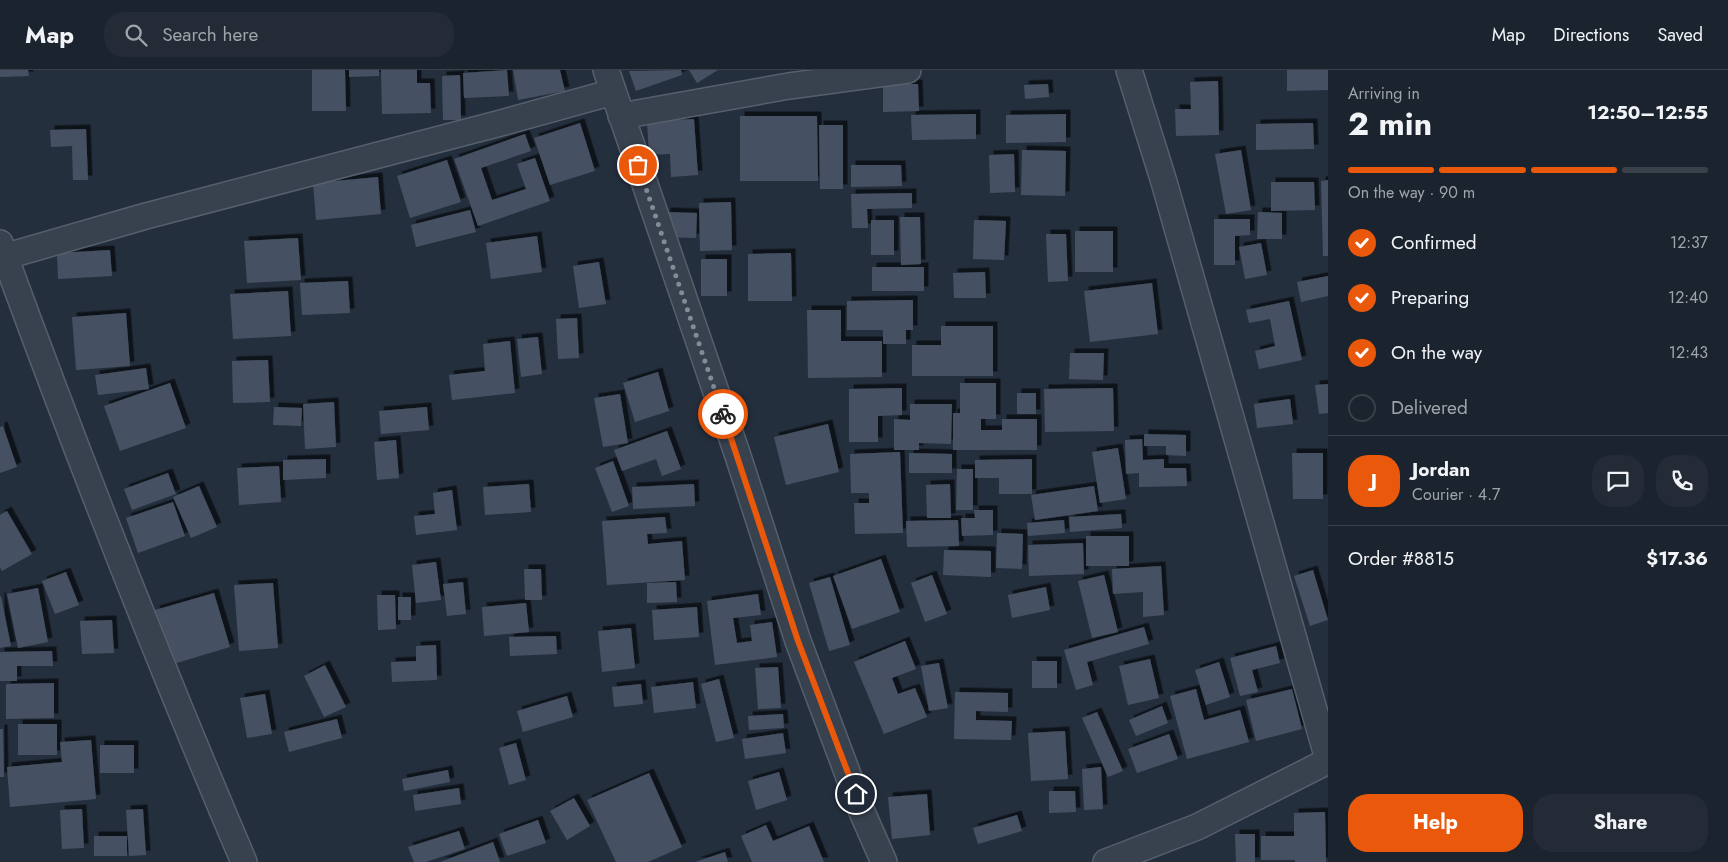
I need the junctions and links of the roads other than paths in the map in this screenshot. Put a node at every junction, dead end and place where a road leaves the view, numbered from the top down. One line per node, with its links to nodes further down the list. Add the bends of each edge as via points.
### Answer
1 (908, 70): 4 (street, via 789,86)
2 (1129, 70): 6 (street, via 1164,182)
3 (609, 81): 4 (street); 5 (street, via 497,124)
4 (622, 116): 8 (street, via 798,641)
5 (2, 252): 7 (street, via 77,449)
6 (1328, 760): 9 (street, via 1197,827)
7 (244, 862)
8 (884, 862)
9 (1106, 862)

